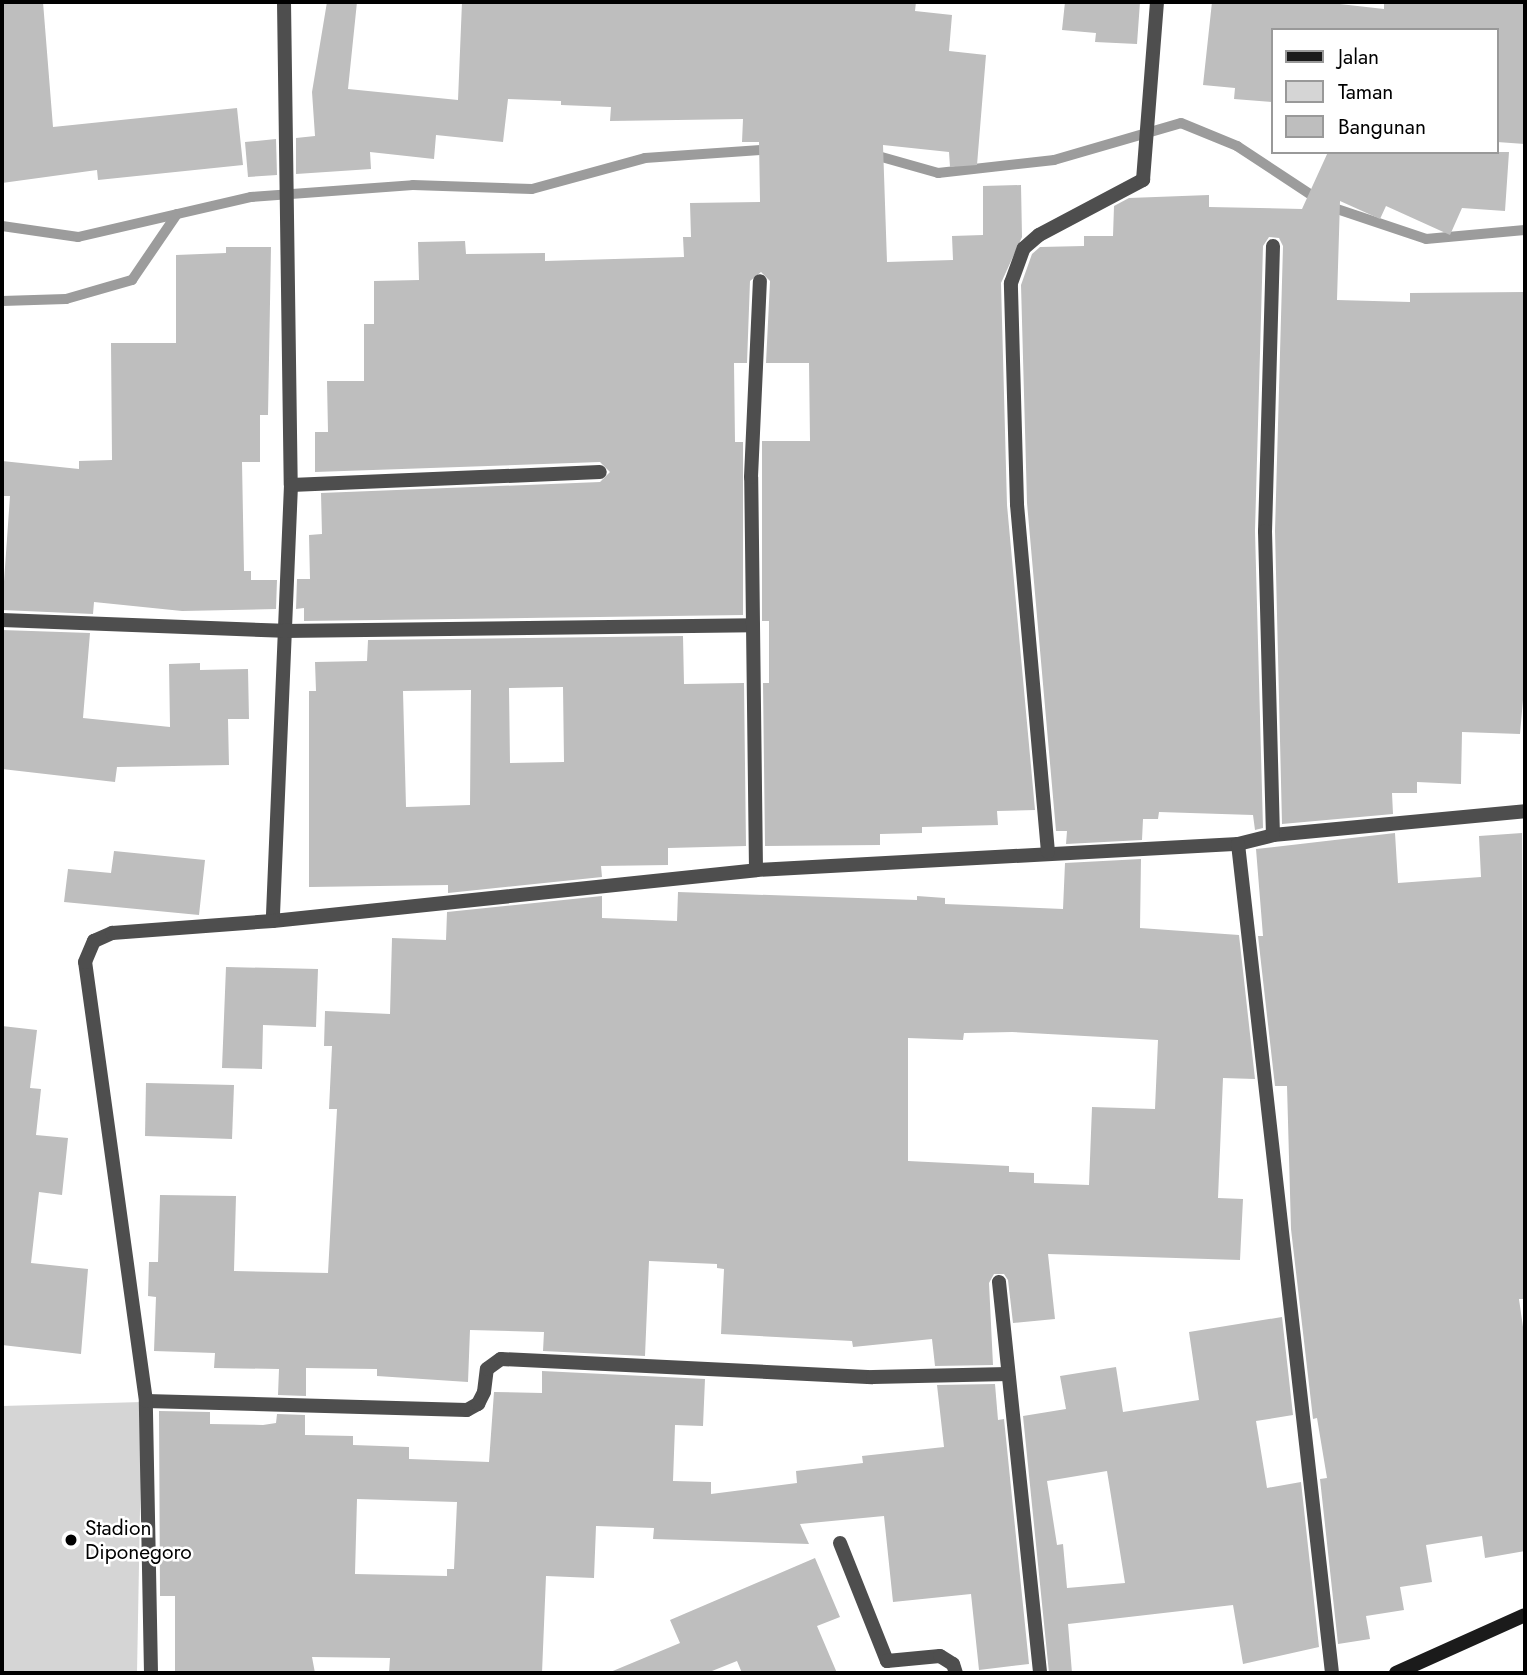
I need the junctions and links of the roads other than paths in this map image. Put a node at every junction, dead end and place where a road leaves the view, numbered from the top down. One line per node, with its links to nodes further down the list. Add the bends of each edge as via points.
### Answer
1 (284, 2): 6 (street)
2 (1157, 2): 13 (street, via 1139,184 1039,235 1024,248 1011,283 1017,504)
3 (1273, 246): 11 (street, via 1265,531)
4 (760, 281): 8 (street, via 751,477)
5 (600, 472): 6 (street)
6 (291, 485): 9 (street)
7 (2, 620): 9 (street)
8 (753, 625): 9 (street); 14 (street)
9 (283, 631): 15 (street)
10 (1525, 811): 11 (street)
11 (1273, 835): 12 (street)
12 (1238, 844): 13 (street); 24 (street)
13 (1048, 852): 14 (street)
14 (756, 870): 15 (street)
15 (273, 921): 18 (street, via 122,931 94,941 85,962)
16 (999, 1282): 17 (street)
17 (1007, 1374): 18 (street, via 859,1377 501,1359 486,1369 484,1392 478,1404 467,1410); 23 (street)
18 (146, 1401): 21 (street)
19 (840, 1543): 22 (street, via 887,1661 940,1656 953,1664)
20 (1525, 1615): 25 (main road)
21 (151, 1673)
22 (956, 1673)
23 (1040, 1673)
24 (1332, 1673)
25 (1396, 1673)

